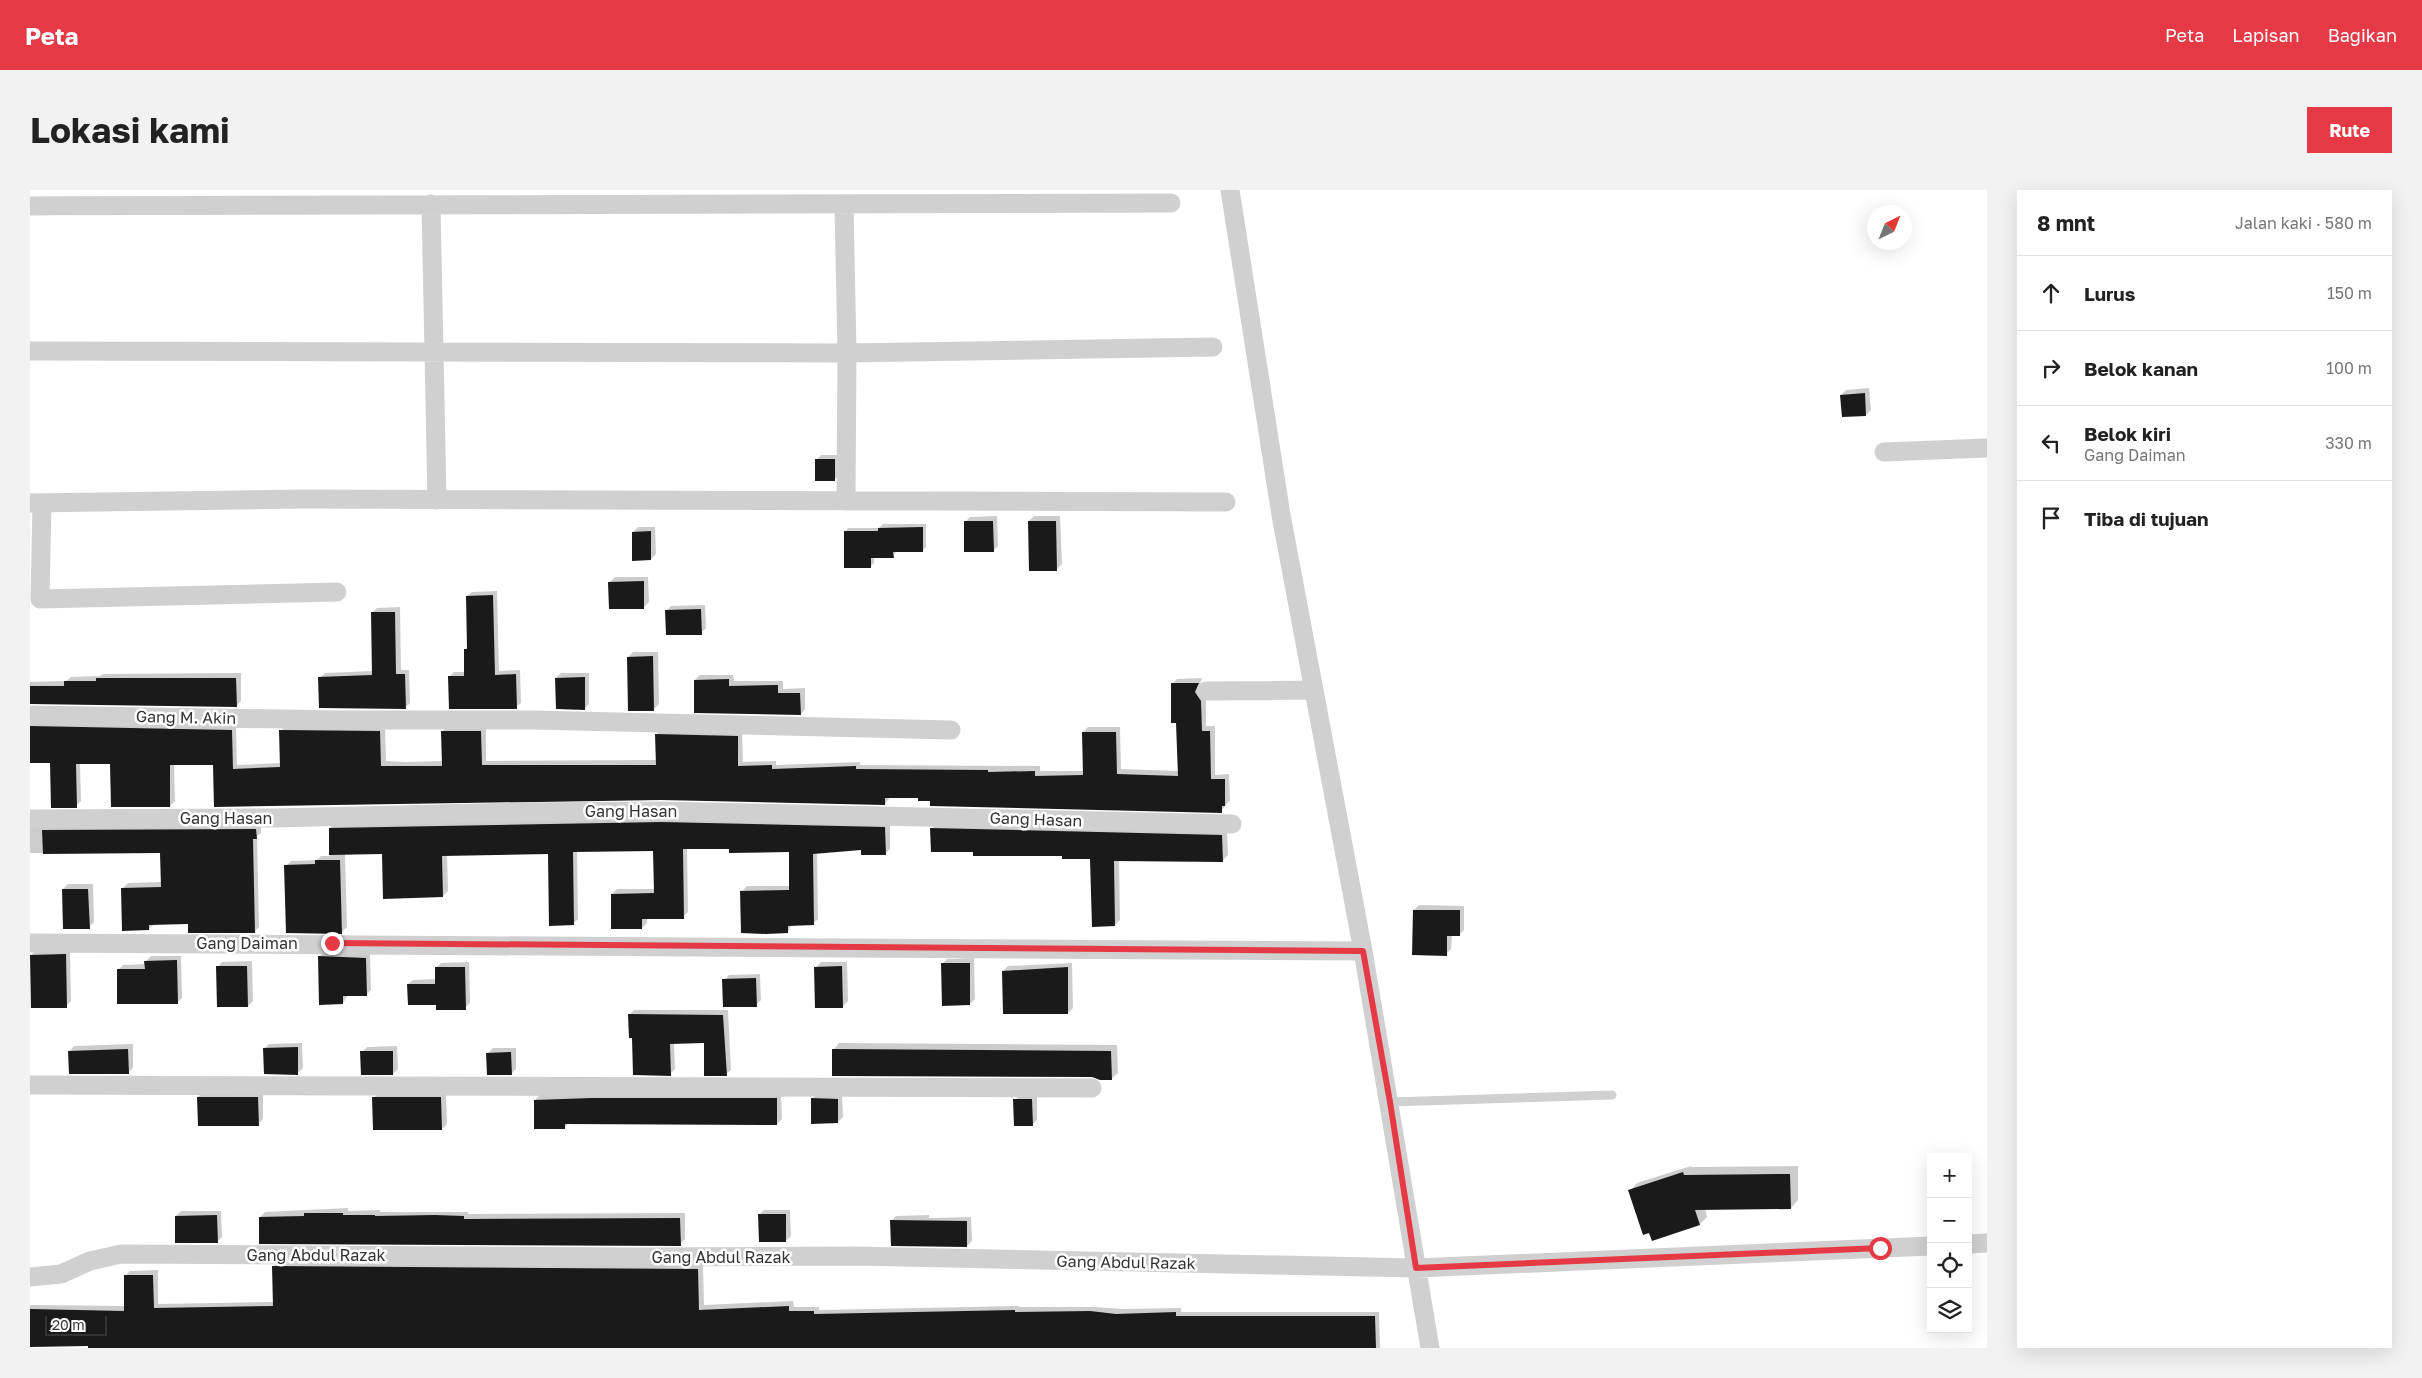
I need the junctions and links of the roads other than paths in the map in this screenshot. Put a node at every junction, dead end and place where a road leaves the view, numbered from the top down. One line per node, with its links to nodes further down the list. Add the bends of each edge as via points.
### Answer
1 (1230, 190): 17 (street, via 1281,515)
2 (1171, 203): 5 (street)
3 (431, 204): 4 (street); 5 (street); 8 (street)
4 (30, 206)
5 (844, 206): 9 (street)
6 (1213, 347): 9 (street)
7 (30, 351): 8 (street)
8 (435, 352): 9 (street); 12 (street)
9 (847, 353): 13 (street)
10 (1987, 448): 11 (street)
11 (1884, 452)
12 (437, 500): 13 (street); 15 (street)
13 (846, 501): 14 (street)
14 (1226, 502)
15 (36, 503): 16 (street, via 40,599)
16 (337, 592)
17 (1314, 690): 18 (street); 24 (street)
18 (1206, 692)
19 (30, 715): 20 (street, Gang M. Akin, via 543,720)
20 (951, 730)
21 (30, 820): 22 (street, Gang Hasan, via 661,811)
22 (1232, 824)
23 (30, 943): 24 (street, Gang Daiman)
24 (1363, 951): 28 (street)
25 (30, 1085): 26 (street)
26 (1092, 1088)
27 (1612, 1095): 28 (lane)
28 (1390, 1102): 32 (street)
29 (1987, 1243): 30 (street)
30 (1972, 1244)
31 (1927, 1246): 32 (street, Gang Abdul Razak)
32 (1416, 1268): 33 (street, Gang Abdul Razak, via 855,1256 121,1254 90,1261 61,1274); 34 (street)
33 (30, 1277)
34 (1430, 1348)

